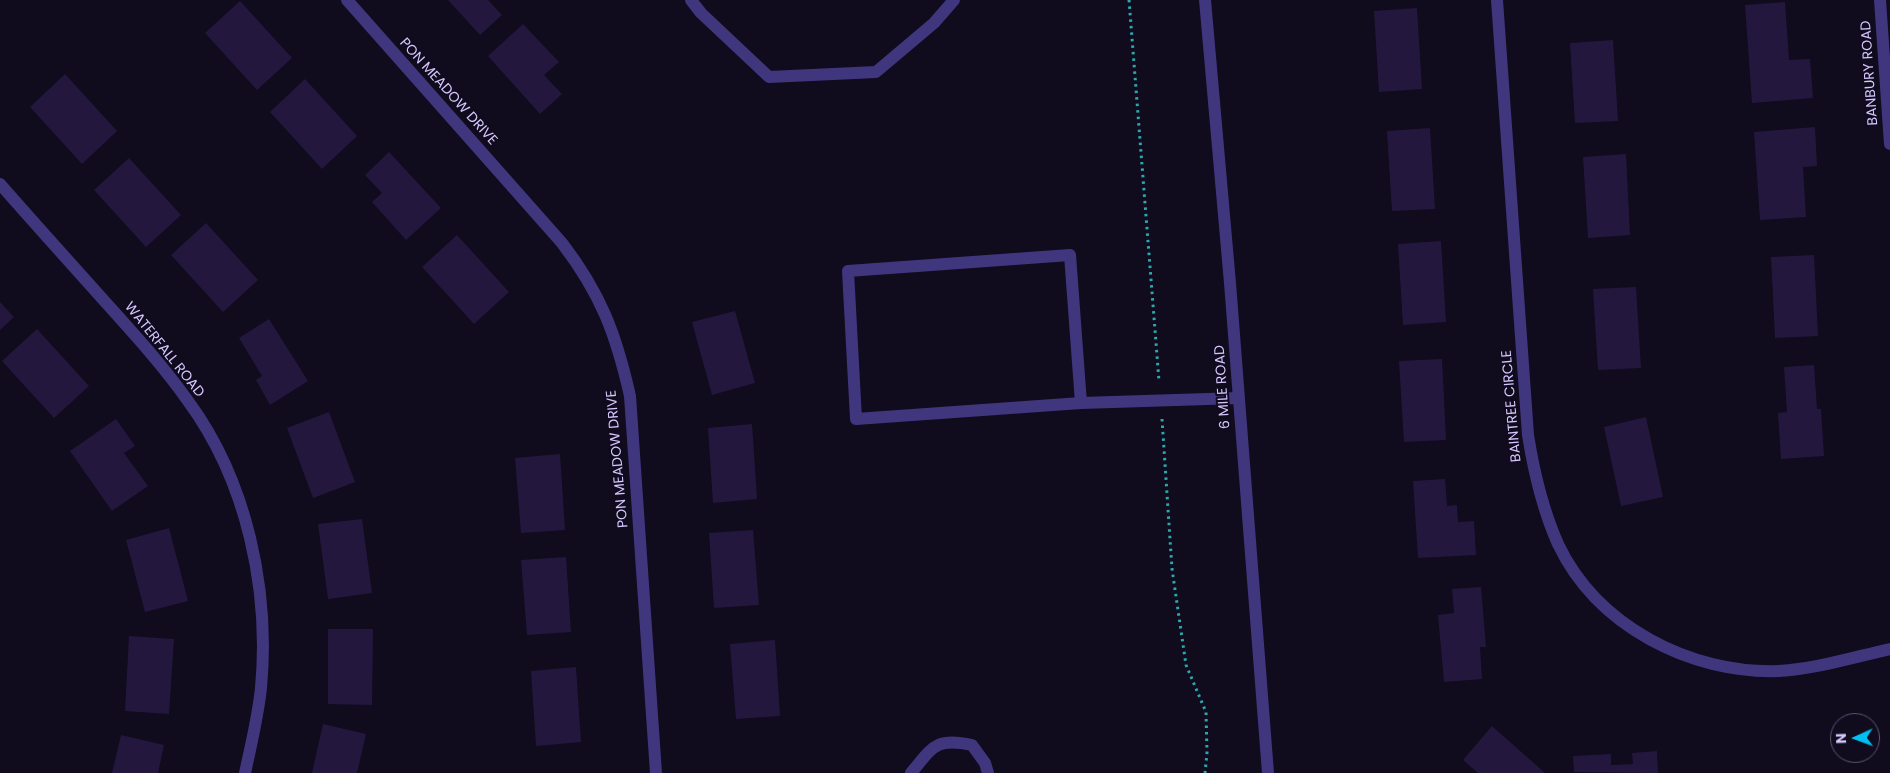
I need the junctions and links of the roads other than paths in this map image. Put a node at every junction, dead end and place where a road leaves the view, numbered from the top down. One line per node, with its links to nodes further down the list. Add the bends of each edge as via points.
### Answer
1 (347, 0): 13 (street, PON MEADOW DRIVE, via 562,242 586,276 608,320 619,348 630,396)
2 (691, 0): 3 (street, via 700,13 769,77 876,72 934,22)
3 (954, 0)
4 (1205, 0): 9 (street, 6 MILE ROAD)
5 (1497, 0): 11 (street, BAINTREE CIRCLE, via 1528,435 1543,507 1559,545 1595,597 1615,616 1644,637 1698,661 1752,671 1780,671)
6 (1880, 0): 7 (street, BANBURY ROAD)
7 (1890, 144)
8 (0, 184): 12 (street, WATERFALL ROAD, via 189,402 218,451 236,493 253,556 263,642 260,696)
9 (1239, 398): 10 (street); 16 (street, 6 MILE ROAD)
10 (1080, 403): 10 (street, via 856,419 848,271 1070,255)
11 (1890, 648)
12 (245, 773)
13 (656, 773)
14 (911, 773): 15 (street, via 935,744 953,741 972,745)
15 (988, 773)
16 (1268, 773)

